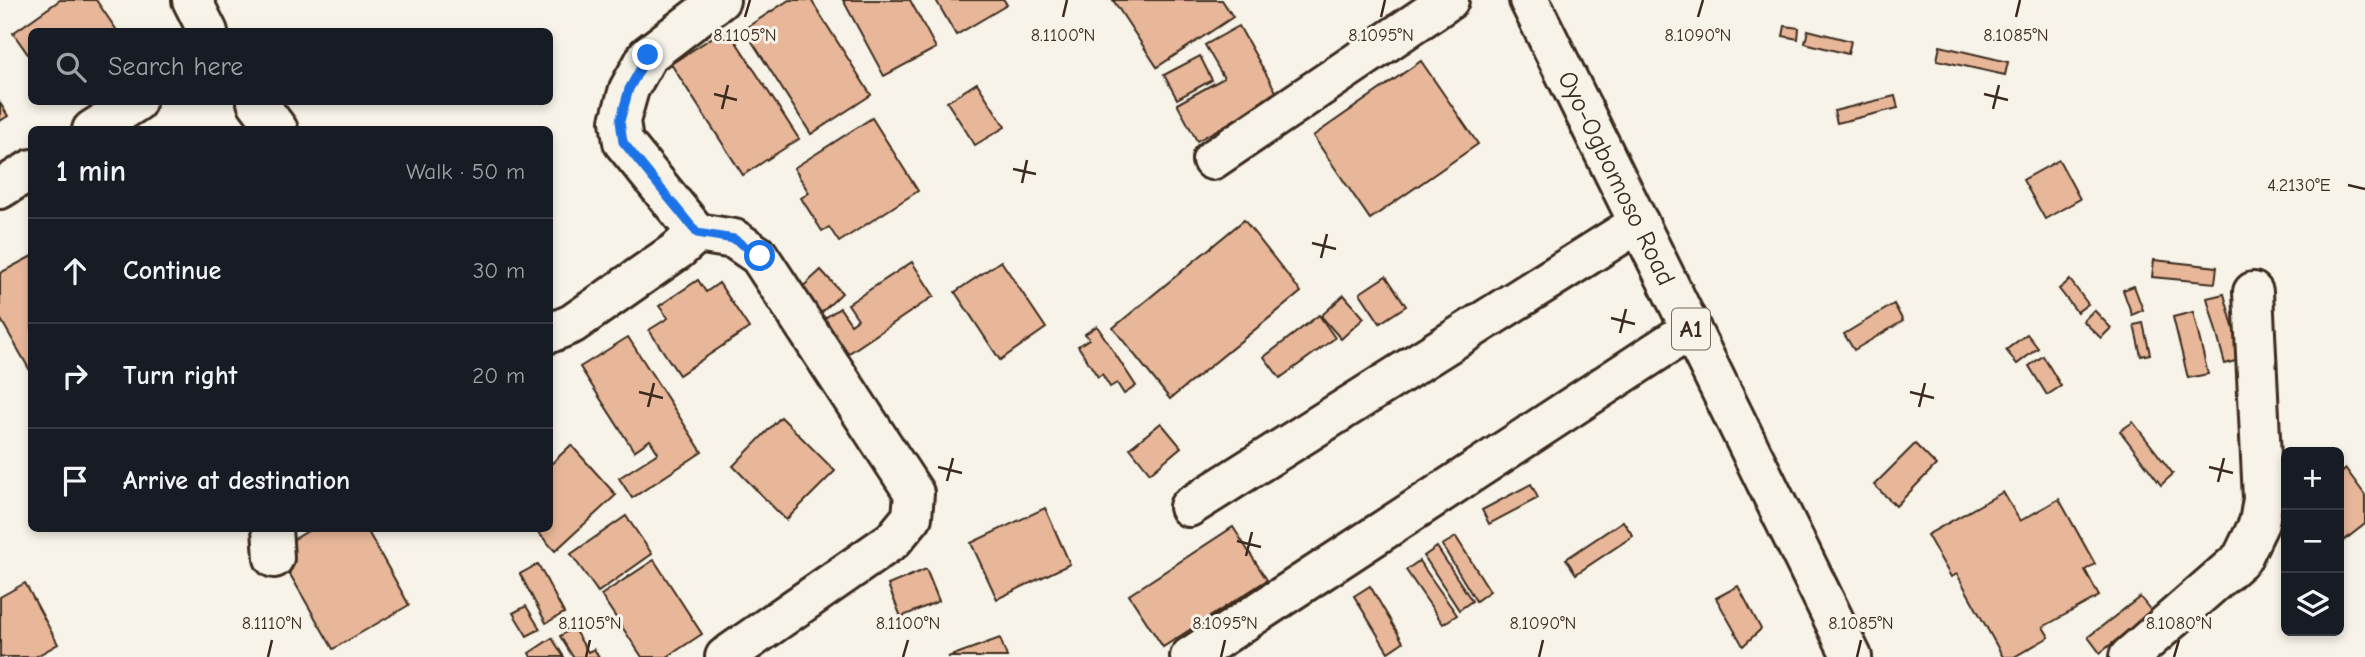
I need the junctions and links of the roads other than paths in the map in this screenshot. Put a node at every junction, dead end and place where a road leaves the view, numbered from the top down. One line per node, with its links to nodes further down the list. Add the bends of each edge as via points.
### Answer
1 (192, 0): 5 (main road)
2 (720, 0): 14 (main road, via 648,55 629,89 620,121 623,142)
3 (1449, 0): 10 (main road)
4 (1530, 0): 13 (main road, Oyo-Ogbomoso Road / A1)
5 (206, 28)
6 (131, 105): 8 (main road)
7 (259, 105): 9 (main road)
8 (98, 126)
9 (275, 126)
10 (1212, 160)
11 (28, 172): 12 (main road)
12 (0, 189)
13 (1639, 223): 16 (main road, Oyo-Ogbomoso Road / A1); 18 (main road)
14 (697, 233): 17 (main road, via 572,324); 19 (main road, via 734,239 760,256 914,494 912,517 893,540)
15 (2253, 292): 22 (main road, via 2263,499 2259,523 2242,558)
16 (1691, 330): 20 (main road); 21 (main road, Oyo-Ogbomoso Road / A1)
17 (553, 332)
18 (1189, 507)
19 (725, 657)
20 (1190, 657)
21 (1852, 657)
22 (2130, 657)

